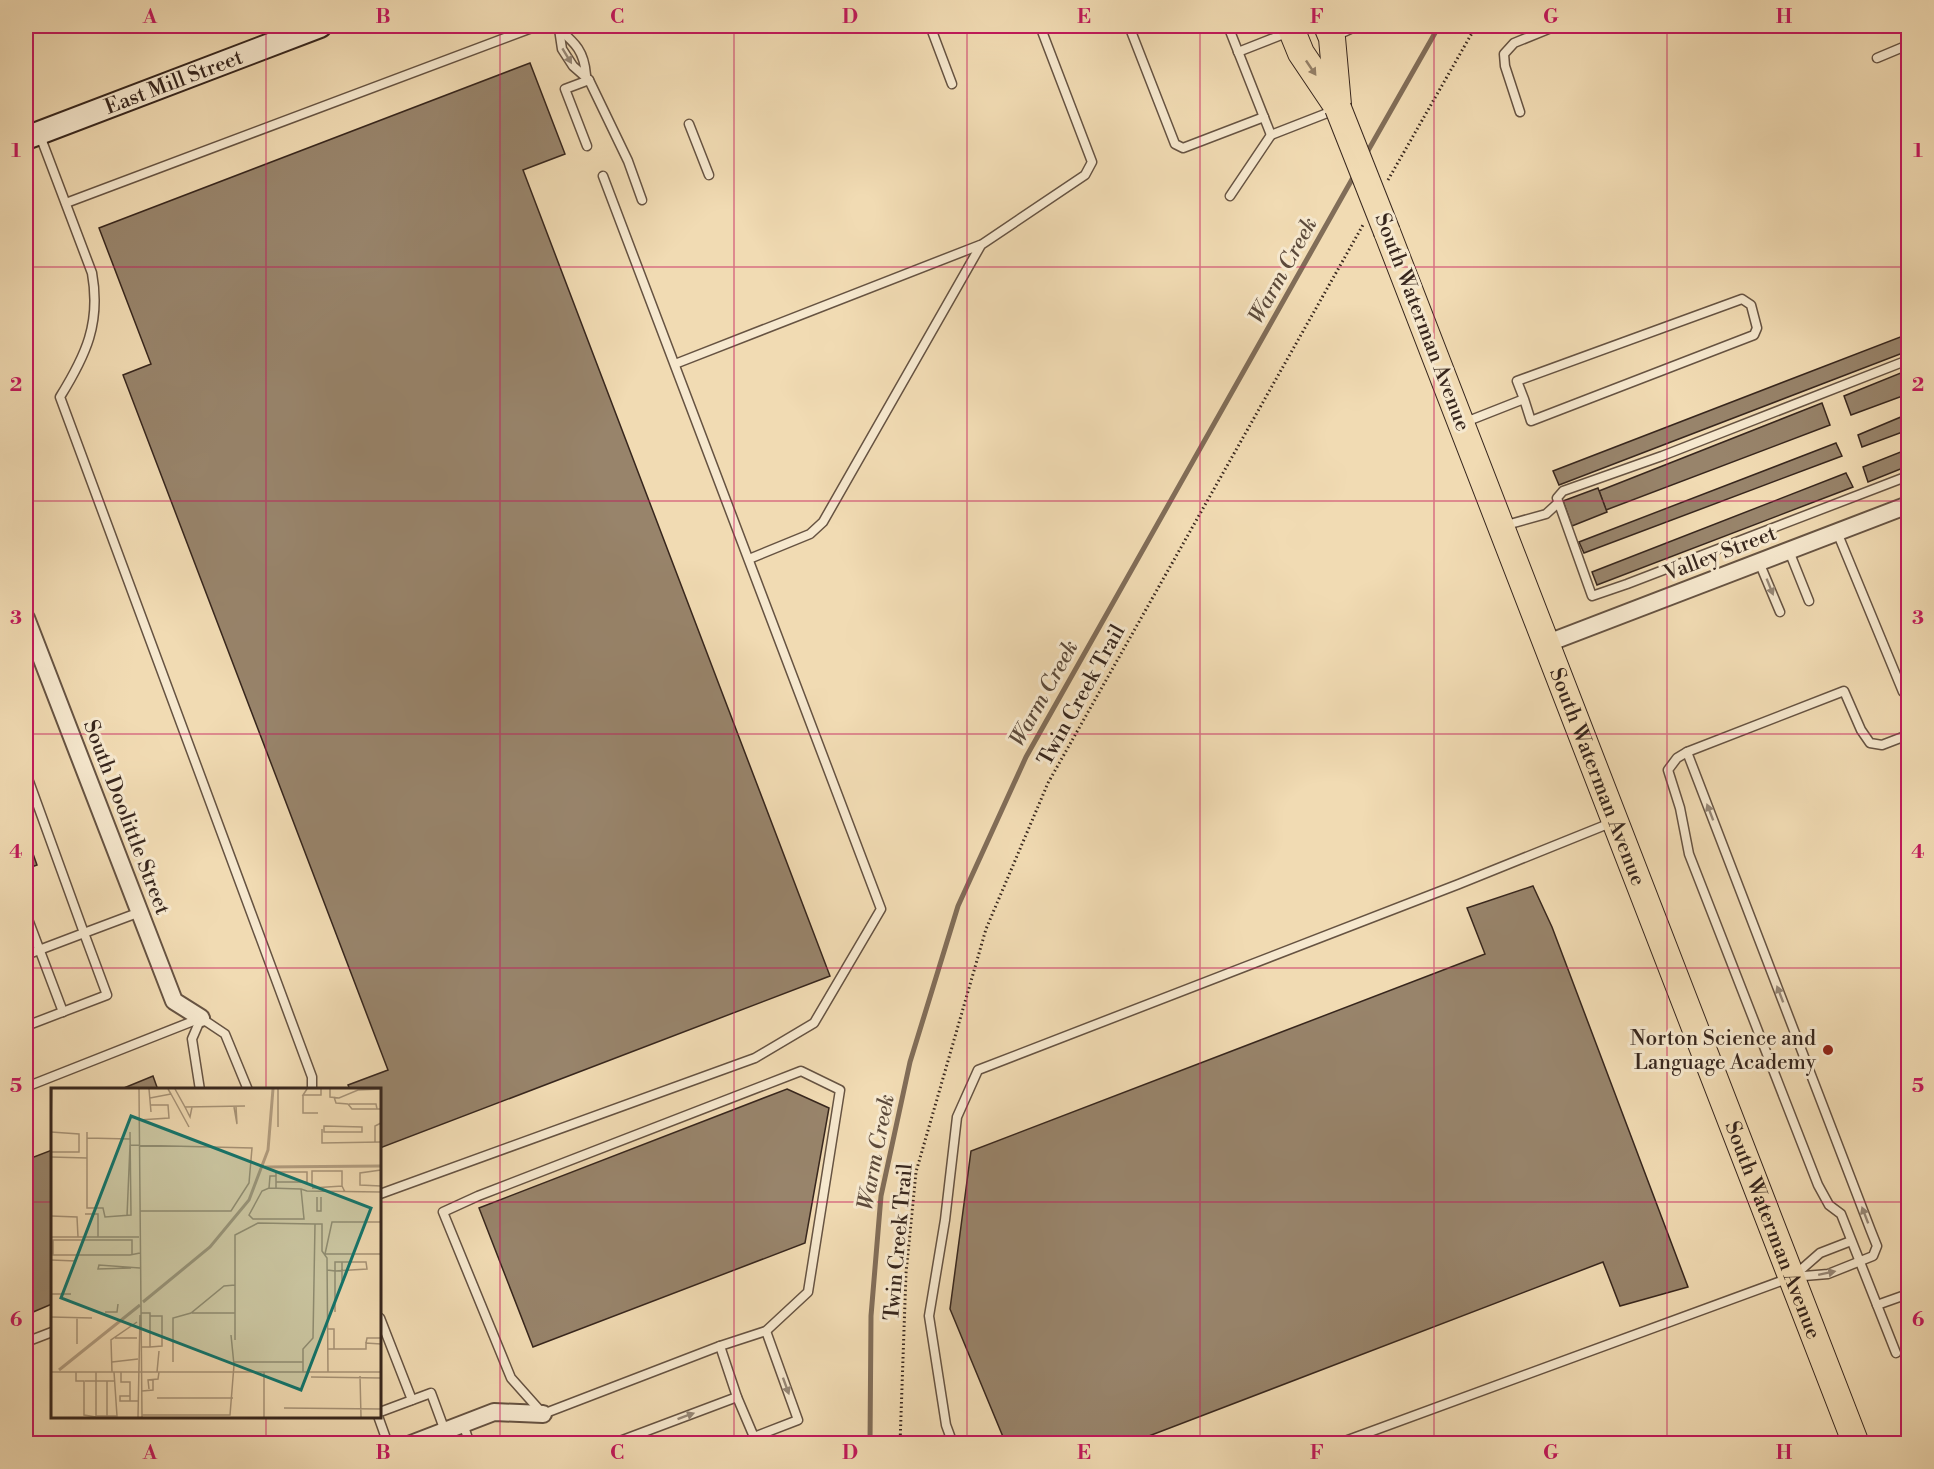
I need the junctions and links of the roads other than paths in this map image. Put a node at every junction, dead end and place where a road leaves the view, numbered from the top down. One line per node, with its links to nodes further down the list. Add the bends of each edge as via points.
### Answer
1 (537, 26): 28 (lane)
2 (1040, 26): 29 (lane, via 1092,162 1085,175)
3 (1129, 26): 19 (lane, via 1175,144 1183,148)
4 (1228, 26): 13 (lane)
5 (1357, 26): 11 (lane)
6 (1556, 26): 18 (lane, via 1514,43 1504,54)
7 (314, 27): 21 (main road, East Mill Street)
8 (1297, 27): 11 (main road, via 1324,40); 13 (lane); 17 (main road, South Waterman Avenue, one-way to 17, via 1301,54)
9 (558, 28): 15 (lane, via 575,42 585,60); 15 (lane, one-way to 15, via 562,50 573,66)
10 (932, 31): 16 (lane)
11 (1329, 32): 17 (main road, South Waterman Avenue)
12 (1908, 45): 14 (lane)
13 (1238, 52): 19 (lane)
14 (1877, 58)
15 (588, 77): 23 (lane, via 565,89); 27 (lane)
16 (952, 84)
17 (1338, 108): 22 (lane); 33 (main road, South Waterman Avenue, bridge, via 1376,227)
18 (1520, 112)
19 (1264, 117): 22 (lane)
20 (689, 124): 25 (lane)
21 (32, 135): 28 (lane)
22 (1271, 135): 26 (lane)
23 (587, 146)
24 (603, 176): 31 (lane)
25 (709, 176)
26 (1230, 196)
27 (642, 200)
28 (66, 203): 62 (lane, via 96,294 95,323 78,368 60,396 312,1077)
29 (981, 245): 31 (lane); 40 (lane, via 823,522 810,534)
30 (1908, 360): 35 (lane, via 1563,491 1557,498)
31 (675, 364): 40 (lane)
32 (1524, 399): 32 (lane, via 1532,421 1754,335 1757,328 1751,305 1742,299 1517,381); 33 (lane)
33 (1462, 423): 37 (main road, South Waterman Avenue)
34 (1908, 476): 35 (lane, via 1592,596)
35 (1558, 504): 37 (lane, via 1546,514)
36 (1908, 505): 38 (street, Valley Street)
37 (1502, 526): 45 (main road, South Waterman Avenue)
38 (1837, 532): 39 (street, Valley Street); 46 (lane, via 1903,692)
39 (1789, 551): 41 (street, Valley Street); 42 (lane)
40 (749, 559): 63 (lane, via 881,909 814,1023 755,1058)
41 (1760, 562): 43 (lane, one-way to 43); 45 (street, Valley Street)
42 (1809, 601)
43 (1780, 612)
44 (26, 618): 51 (street, South Doolittle Street)
45 (1548, 643): 50 (main road, South Waterman Avenue)
46 (1908, 690)
47 (1908, 735): 48 (lane, via 1882,745 1870,743 1844,691)
48 (1687, 752): 64 (lane, via 1668,770 1689,854 1818,1185 1829,1205 1841,1214); 65 (lane, one-way to 48, via 1873,1256 1877,1246)
49 (26, 772): 53 (lane)
50 (1616, 820): 66 (main road, South Waterman Avenue); 87 (lane, via 978,1070 957,1117 929,1316 946,1425)
51 (140, 912): 53 (lane); 57 (street, South Doolittle Street, via 174,1001)
52 (26, 914): 54 (lane)
53 (84, 933): 54 (lane); 56 (lane, via 107,995)
54 (39, 950): 55 (lane); 56 (lane)
55 (26, 955)
56 (63, 1012): 58 (lane)
57 (201, 1018): 59 (lane); 60 (lane, via 192,1039); 61 (lane, via 225,1034)
58 (26, 1026)
59 (26, 1086)
60 (200, 1088)
61 (248, 1088)
62 (312, 1088)
63 (381, 1194)
64 (1851, 1241): 65 (lane); 66 (lane, via 1820,1253)
65 (1860, 1263): 66 (lane, one-way to 65, via 1828,1274); 68 (lane)
66 (1792, 1277): 88 (lane); 89 (main road, South Waterman Avenue)
67 (1908, 1294): 68 (lane)
68 (1877, 1305): 74 (lane)
69 (381, 1321): 76 (lane)
70 (766, 1331): 73 (lane); 78 (lane, via 808,1292 840,1090 801,1071 442,1212 511,1378); 82 (lane, one-way to 82, via 798,1420)
71 (51, 1332): 72 (lane)
72 (26, 1342)
73 (720, 1346): 75 (lane); 78 (lane)
74 (1896, 1353)
75 (737, 1397): 82 (lane); 86 (lane, one-way to 75)
76 (412, 1400): 77 (lane); 81 (lane, via 431,1393)
77 (381, 1411)
78 (543, 1414): 80 (street, via 494,1412)
79 (381, 1415): 83 (lane)
80 (463, 1424): 81 (street); 85 (lane)
81 (445, 1431): 84 (street)
82 (755, 1440)
83 (388, 1443)
84 (411, 1443)
85 (470, 1443)
86 (612, 1443)
87 (953, 1443)
88 (1337, 1443)
89 (1856, 1443)

